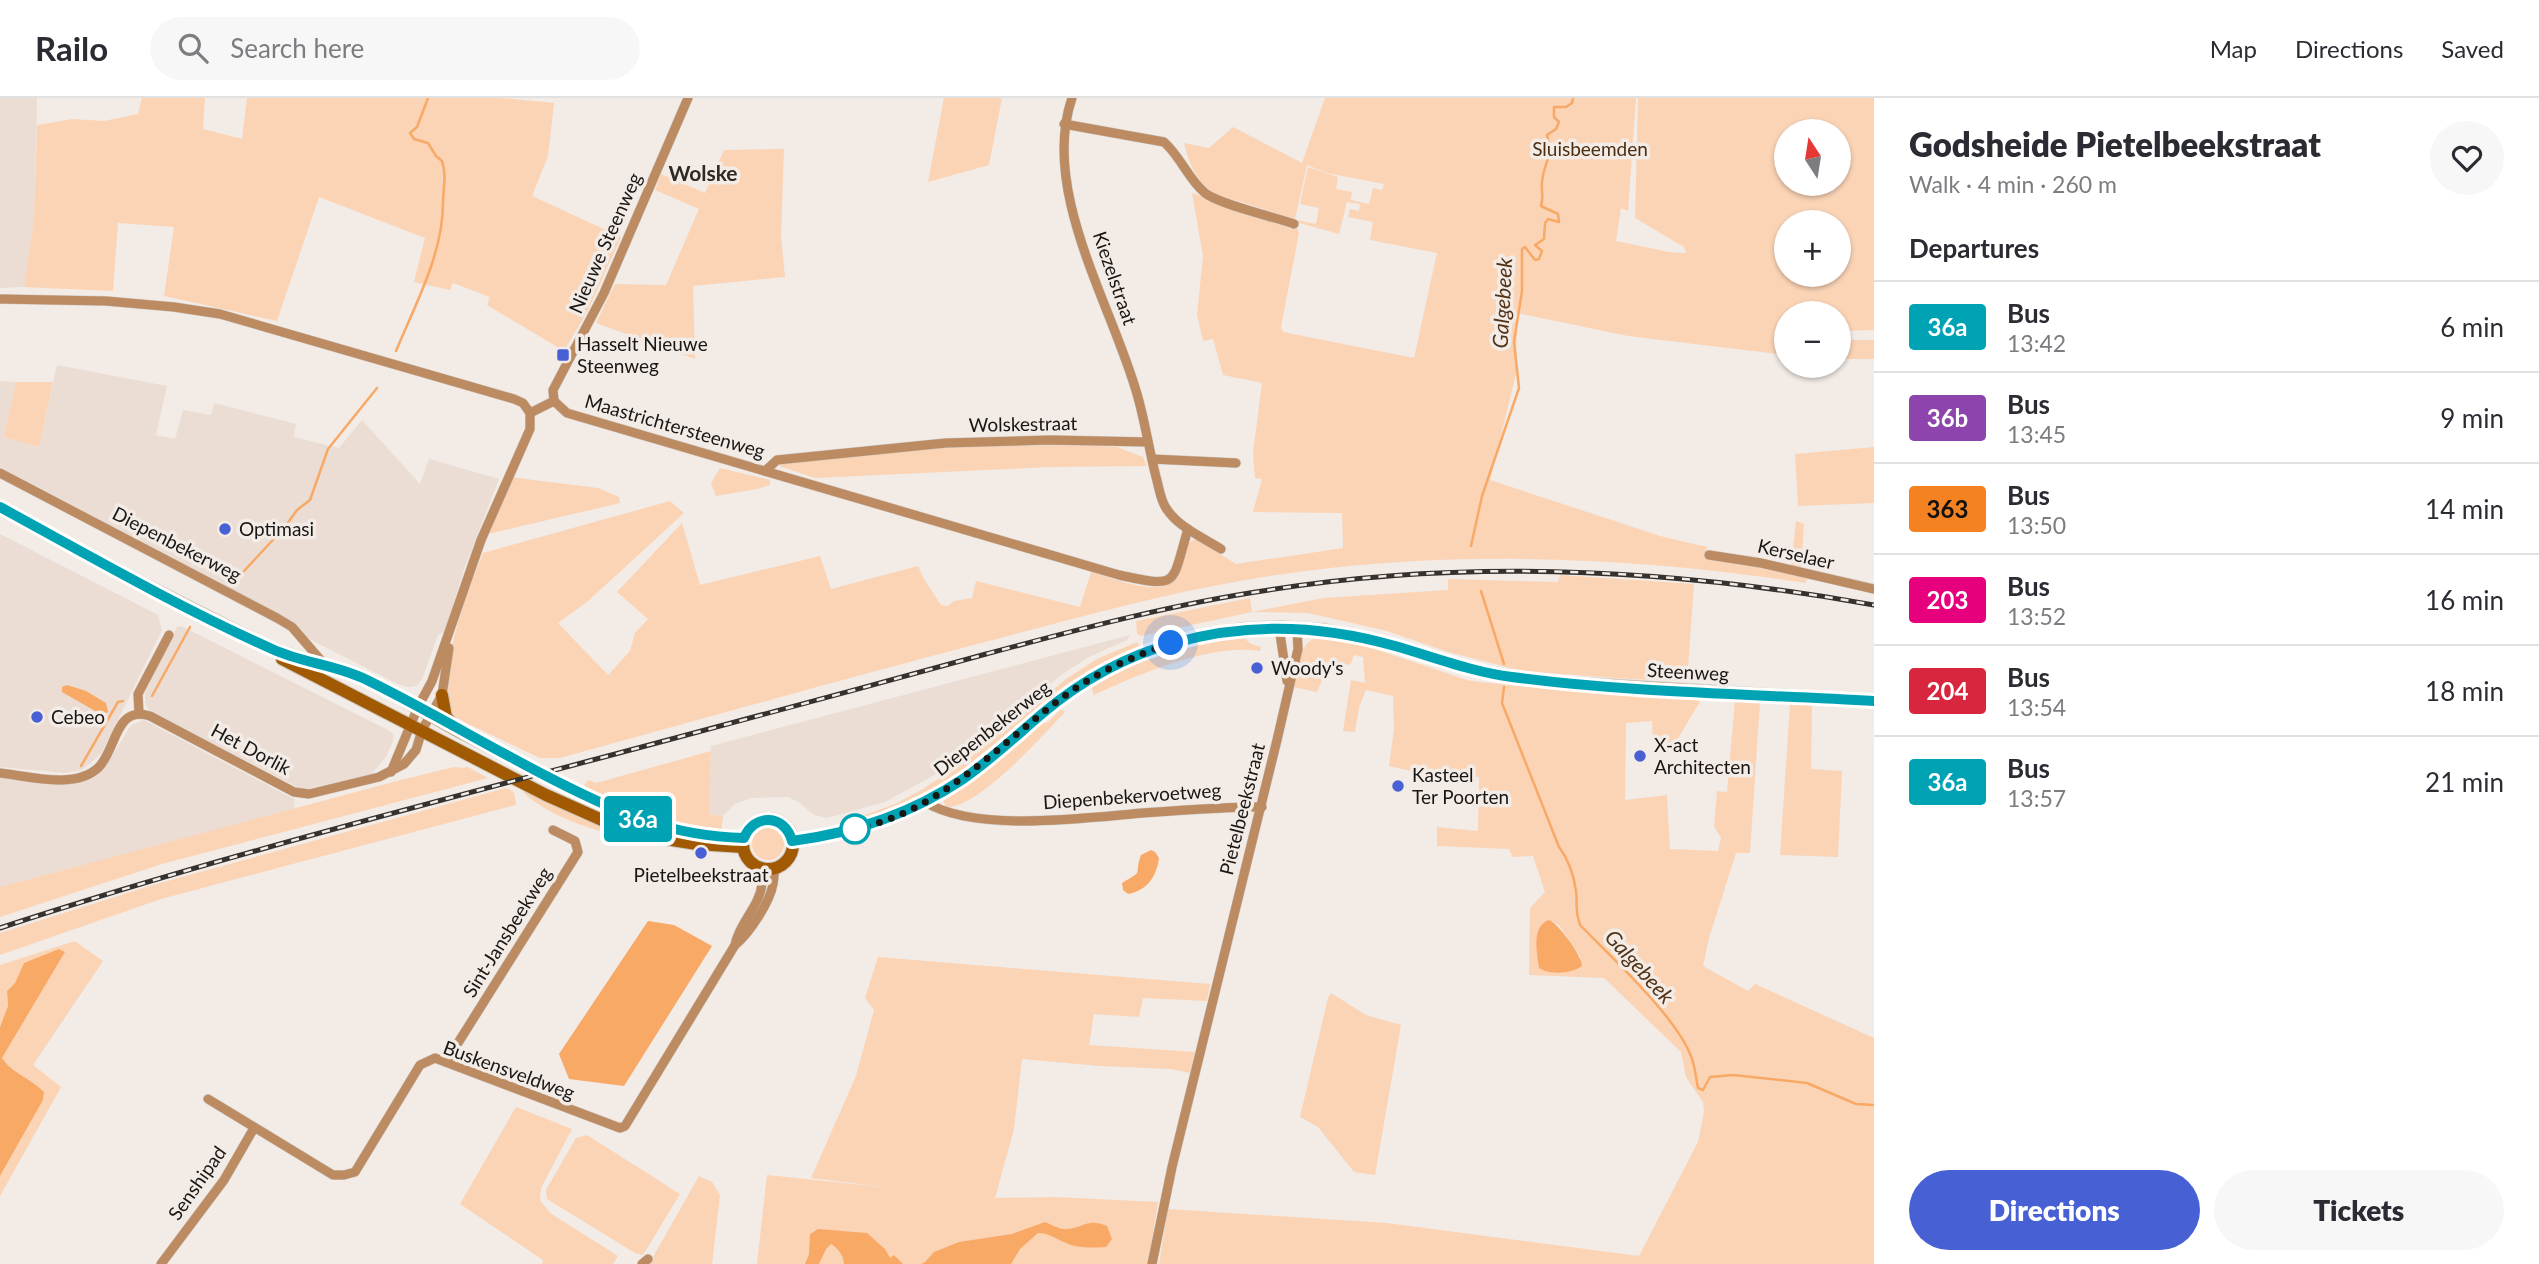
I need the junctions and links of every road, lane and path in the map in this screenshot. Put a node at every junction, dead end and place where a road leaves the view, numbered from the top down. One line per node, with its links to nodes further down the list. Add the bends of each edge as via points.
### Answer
1 (688, 98): 6 (street, Nieuwe Steenweg, via 604,293 553,390)
2 (1072, 98): 3 (street, Kiezelstraat)
3 (1065, 124): 4 (street, via 1164,142 1211,197); 8 (street, Kiezelstraat, via 1064,166 1074,214 1137,394)
4 (1294, 224)
5 (0, 299): 7 (street, via 106,301 220,314 514,399)
6 (554, 401): 7 (street); 11 (street, Maastrichtersteenweg, via 567,412)
7 (530, 413): 20 (street, via 530,429 481,540)
8 (1147, 442): 9 (street); 11 (street, Wolskestraat, via 946,443 777,460)
9 (1152, 460): 10 (street); 14 (street, via 1166,509)
10 (1236, 463)
11 (765, 471): 14 (street, Maastrichtersteenweg, via 1160,584 1174,575)
12 (0, 473): 23 (street, Diepenbekerweg, via 277,618 292,627)
13 (0, 507): 22 (main road)
14 (1188, 529): 15 (street)
15 (1221, 549)
16 (1709, 555): 17 (street, Kerselaer)
17 (1874, 589)
18 (1279, 627): 19 (main road, Diepenbekerweg); 25 (street, Pietelbeekstraat); 35 (main road, Diepenbekerweg, via 1198,636 1114,666 1070,692 965,778)
19 (1297, 628): 24 (main road, Diepenbekerweg, via 1392,645); 25 (street, Pietelbeekstraat, via 1298,649)
20 (451, 630): 26 (street); 28 (street)
21 (169, 635): 29 (street, via 138,695)
22 (272, 649): 23 (main road); 31 (main road, via 281,658)
23 (325, 665): 28 (main road, via 364,678)
24 (1500, 676): 27 (main road, Steenweg)
25 (1287, 690): 36 (street, Pietelbeekstraat)
26 (442, 695): 30 (street); 32 (main road, via 446,717)
27 (1874, 701)
28 (418, 706): 30 (main road); 31 (street, Het Dorlik)
29 (138, 713): 33 (street, Het Dorlik, via 295,792 309,794); 34 (street, via 123,723 101,766 88,775 67,779)
30 (430, 715): 31 (street, Het Dorlik); 32 (main road)
31 (416, 727): 33 (street, Het Dorlik); 33 (street, Het Dorlik, via 412,756); 39 (main road, via 602,820 659,838 698,844)
32 (458, 731): 39 (main road, via 617,812 687,833)
33 (391, 772)
34 (0, 773)
35 (925, 802): 36 (street, Diepenbekervoetweg, via 953,814 1024,820); 38 (main road, Diepenbekerweg, via 855,830)
36 (1262, 807): 47 (street, Pietelbeekstraat)
37 (553, 830): 43 (street, Sint-Jansbeekweg, via 575,841 578,852)
38 (792, 841): 39 (main road, via 782,824 768,819 754,823); 41 (main road, via 788,858)
39 (744, 843): 40 (main road, via 747,857)
40 (759, 867): 41 (main road); 42 (street, Buskensveldweg, via 759,894 737,931)
41 (775, 867): 42 (street, Buskensveldweg, via 774,886 745,937)
42 (735, 945): 43 (street, Buskensveldweg, via 625,1126 620,1128)
43 (446, 1062): 45 (street, Buskensveldweg, via 436,1058 420,1065 355,1172 333,1174)
44 (208, 1099): 45 (street, Buskensveldweg)
45 (254, 1128): 46 (street, Senshipad, via 224,1180)
46 (164, 1260)
47 (1152, 1264)

